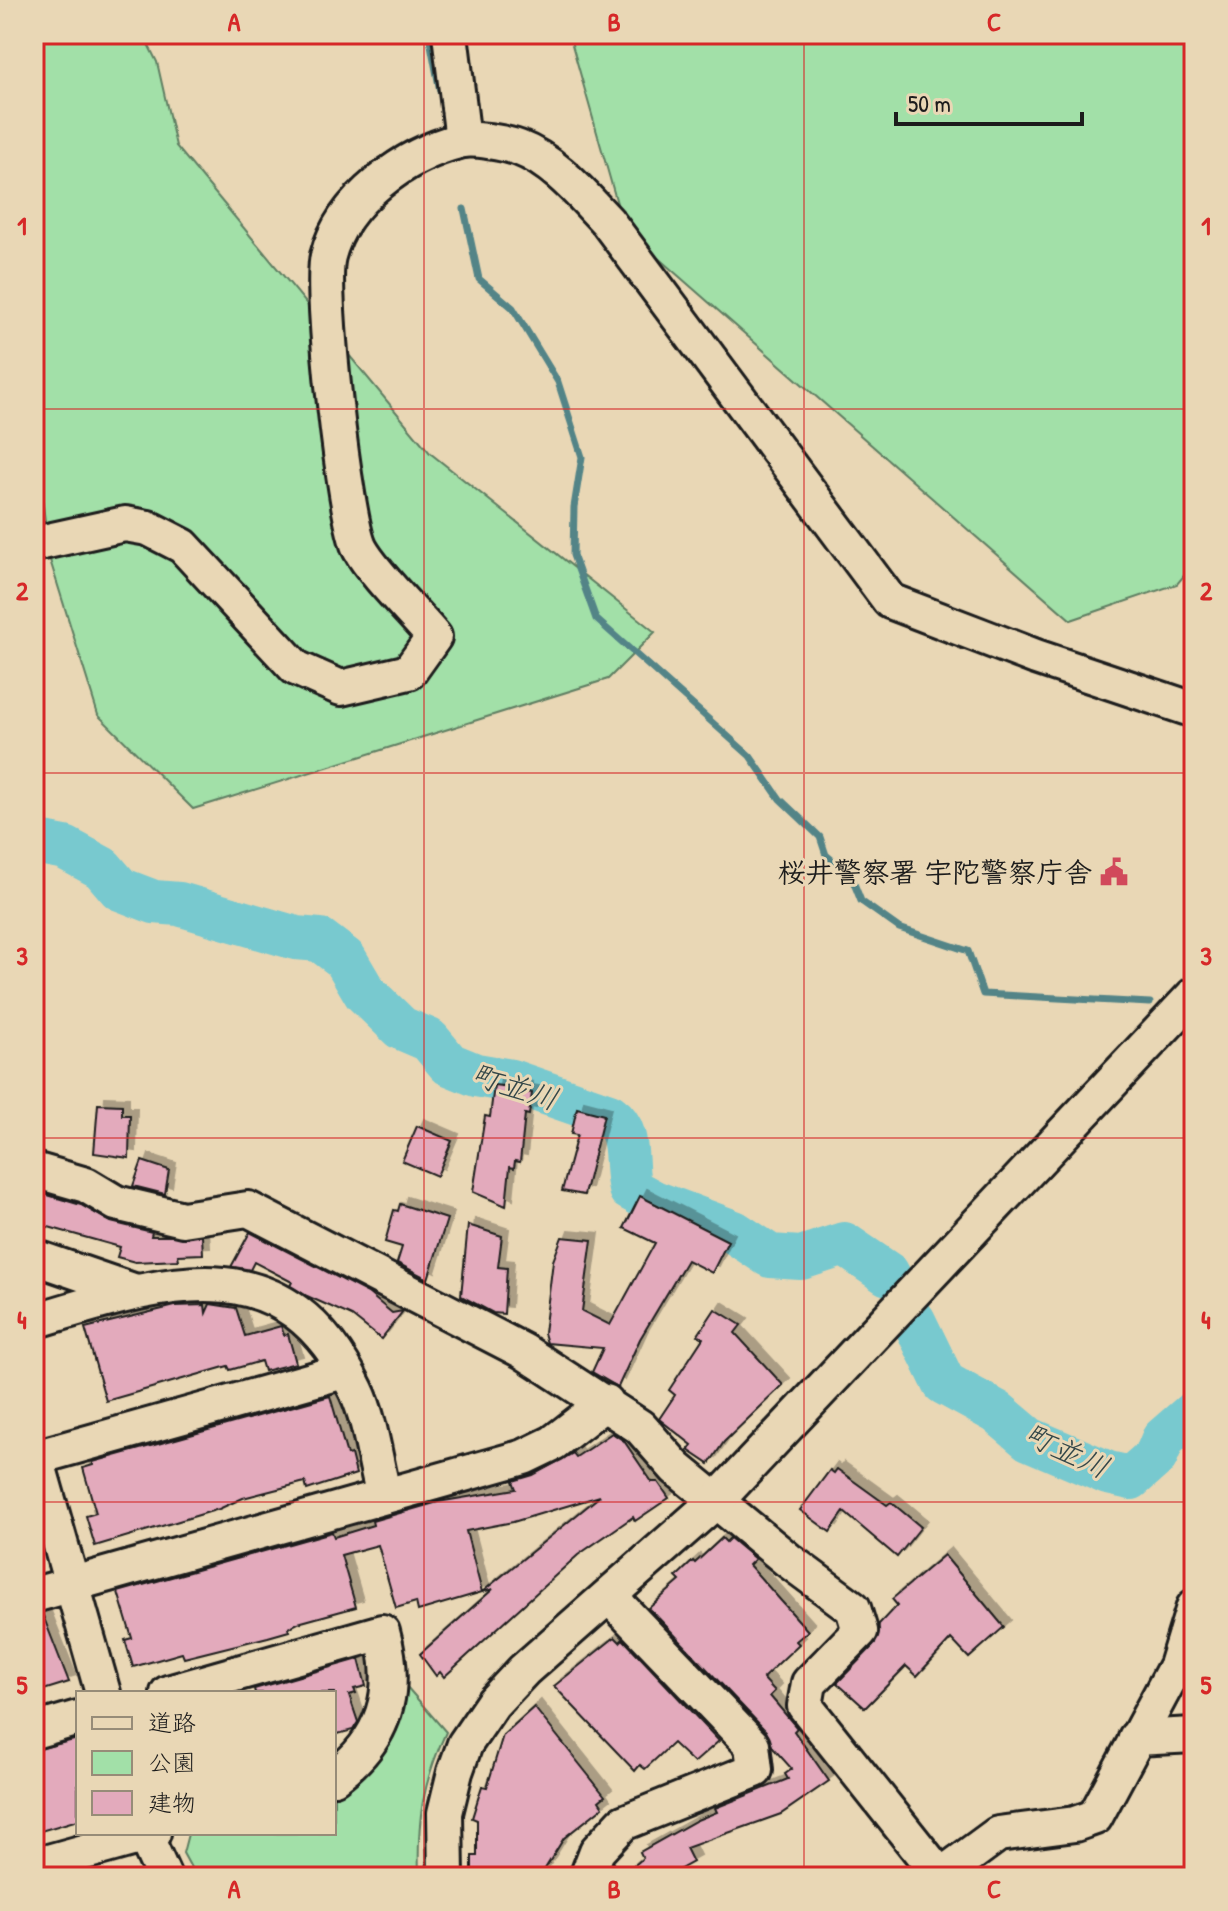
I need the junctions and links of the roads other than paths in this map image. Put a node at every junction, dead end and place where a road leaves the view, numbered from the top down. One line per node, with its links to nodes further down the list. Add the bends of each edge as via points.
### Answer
1 (450, 34): 2 (street)
2 (463, 140): 3 (street, via 384,176 348,216 327,256 338,427 360,548 434,637 409,672 341,688 296,668 183,546 148,528 125,524); 4 (street, via 520,148 569,181 607,221 890,601)
3 (34, 544)
4 (1194, 710)
5 (1194, 995): 14 (street)
6 (34, 1170): 11 (street, via 86,1185 116,1203 183,1219 248,1209 523,1351)
7 (34, 1257): 8 (street)
8 (133, 1291): 9 (street); 10 (street, via 192,1282 257,1291 295,1311 325,1340)
9 (34, 1321)
10 (344, 1371): 12 (street); 13 (street, via 357,1392)
11 (606, 1402): 13 (street, via 553,1443 524,1457); 14 (street)
12 (35, 1458): 15 (street)
13 (384, 1496): 15 (street)
14 (717, 1500): 17 (street); 29 (street, via 853,1608 860,1631 809,1683 805,1706)
15 (71, 1584): 16 (street); 19 (street)
16 (34, 1595)
17 (610, 1597): 31 (street, via 524,1670 465,1744 445,1813); 32 (street, via 752,1745 755,1770 623,1823 597,1851)
18 (1194, 1607): 24 (street, via 1176,1666)
19 (102, 1691)
20 (175, 1691): 25 (street, via 382,1632 389,1684 381,1722 372,1742)
21 (76, 1719): 22 (street)
22 (34, 1731)
23 (1194, 1735): 24 (street)
24 (1136, 1738): 29 (street, via 1095,1817 998,1834)
25 (336, 1775)
26 (143, 1835): 28 (street)
27 (147, 1835): 30 (street)
28 (34, 1866)
29 (941, 1876)
30 (164, 1877)
31 (446, 1877)
32 (587, 1877)

